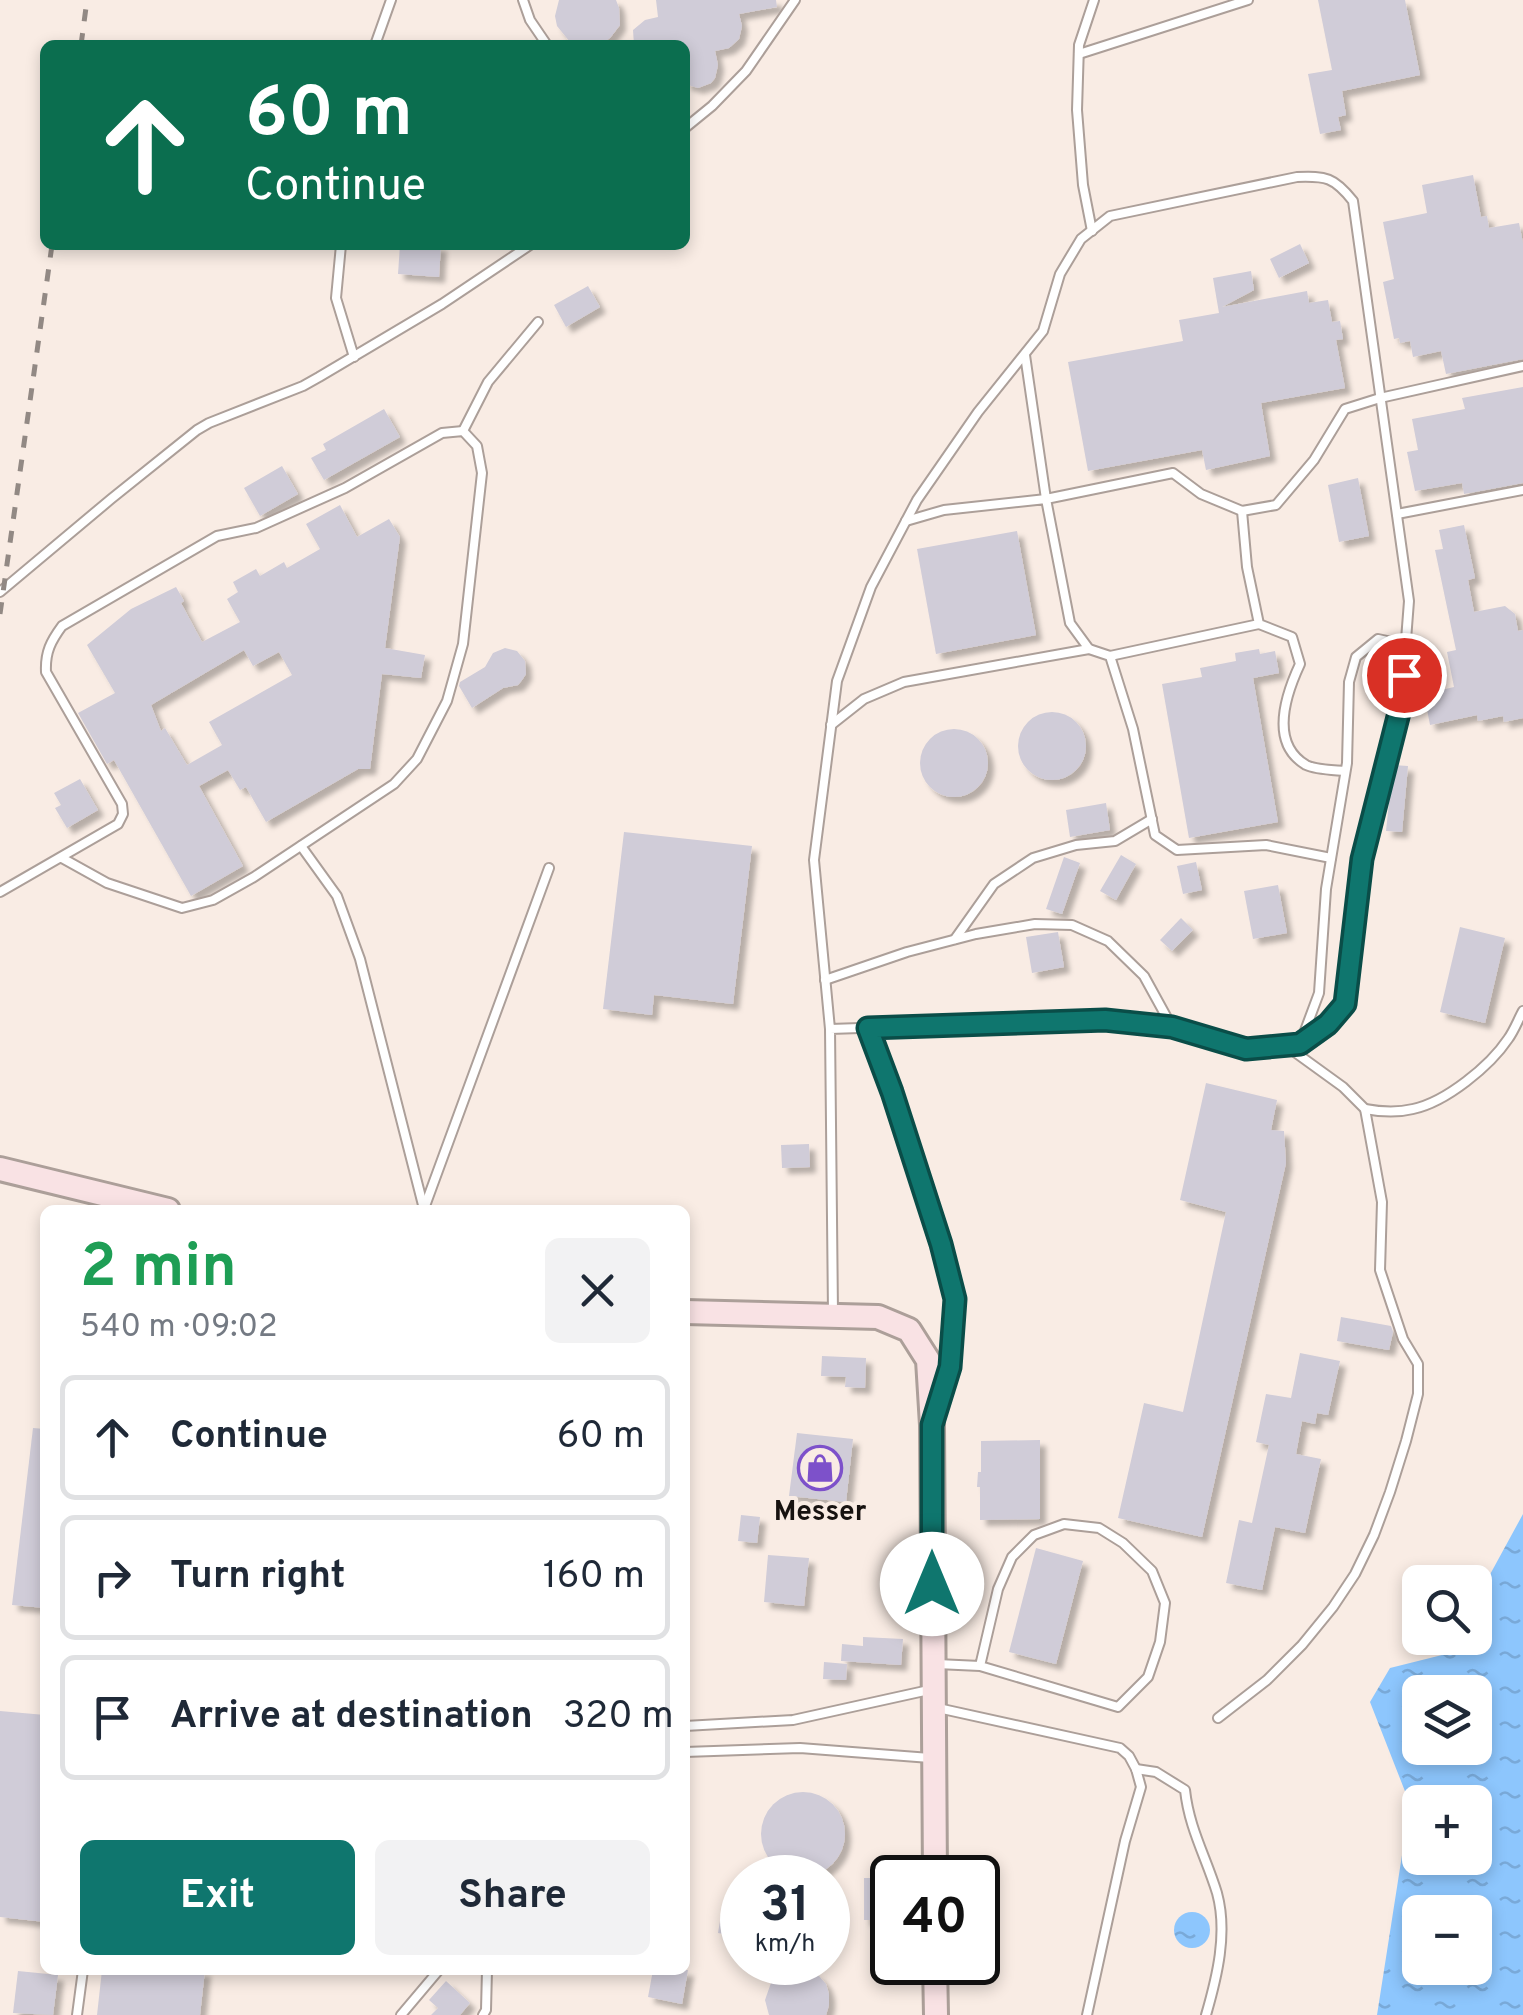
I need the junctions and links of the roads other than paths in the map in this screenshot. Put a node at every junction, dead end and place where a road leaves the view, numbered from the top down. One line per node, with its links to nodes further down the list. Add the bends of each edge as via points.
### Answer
1 (391, 0): 6 (lane)
2 (524, 0): 7 (lane)
3 (795, 0): 9 (lane, via 746,71)
4 (1094, 0): 8 (lane)
5 (1248, 0): 8 (lane)
6 (377, 40)
7 (544, 40)
8 (1078, 54): 10 (lane, via 1077,110)
9 (690, 124)
10 (1092, 231): 14 (lane, via 1060,274 1043,331); 17 (lane, via 1110,216 1296,178 1337,181 1353,200)
11 (340, 250): 15 (lane, via 336,298)
12 (523, 250): 15 (lane)
13 (538, 322): 18 (lane, via 488,382)
14 (1024, 354): 20 (lane); 23 (lane)
15 (354, 356): 24 (lane, via 303,386 198,430)
16 (1523, 366): 17 (lane)
17 (1380, 398): 21 (lane, via 1345,408 1276,505); 22 (lane)
18 (463, 431): 32 (lane, via 477,446 482,473 463,644 447,701 416,759 394,784); 33 (lane, via 442,433 256,528 217,536 62,626 49,644 46,672 123,814 118,824)
19 (1523, 490): 22 (lane)
20 (1046, 499): 21 (lane, via 1173,473 1200,494); 23 (lane); 27 (lane, via 1070,623)
21 (1242, 511): 25 (lane)
22 (1396, 514): 26 (lane, via 1409,601)
23 (906, 520): 29 (lane, via 871,587 837,681)
24 (0, 592)
25 (1260, 624): 28 (lane); 30 (lane, via 1292,638 1300,664 1283,720 1288,746 1308,766)
26 (1406, 645): 30 (lane, via 1378,640 1356,657); 43 (lane, via 1401,705 1362,859 1345,1004)
27 (1089, 649): 28 (lane); 29 (lane, via 904,682 864,698)
28 (1110, 656): 31 (lane)
29 (831, 725): 38 (lane, via 814,860)
30 (1345, 771): 34 (lane)
31 (1152, 820): 34 (lane, via 1155,834 1177,850 1266,845); 37 (lane, via 1115,841 1033,858 994,884)
32 (301, 846): 33 (lane, via 213,900 182,908 107,883); 48 (lane, via 337,896 360,960)
33 (62, 858): 36 (lane)
34 (1331, 858): 43 (lane, via 1319,993)
35 (549, 868): 49 (lane)
36 (0, 892)
37 (954, 940): 38 (lane); 40 (lane, via 1035,924 1072,925 1108,941 1144,976)
38 (826, 980): 42 (lane)
39 (1523, 1011): 45 (lane, via 1478,1072 1441,1098 1415,1109)
40 (1172, 1027): 41 (lane, via 1105,1020); 44 (lane, via 1246,1049)
41 (868, 1028): 42 (lane); 52 (lane, via 955,1299 950,1367)
42 (830, 1029): 51 (lane)
43 (1300, 1044): 44 (lane)
44 (1285, 1046): 45 (lane)
45 (1365, 1109): 56 (lane, via 1382,1202 1380,1270 1418,1364 1418,1394 1374,1535 1348,1585 1302,1646)
46 (0, 1168): 47 (street)
47 (148, 1205)
48 (423, 1205)
49 (426, 1205)
50 (690, 1312): 51 (street)
51 (833, 1317): 52 (street, via 878,1317 909,1330 928,1360)
52 (932, 1425): 53 (street)
53 (933, 1664): 54 (lane); 55 (street)
54 (980, 1666): 54 (lane, via 998,1589 1012,1557 1034,1535 1064,1524 1099,1528 1152,1571 1165,1603 1160,1642 1148,1677 1118,1707)
55 (933, 1698): 57 (lane, via 793,1720); 59 (street); 60 (lane, via 1120,1748)
56 (1218, 1718)
57 (690, 1726)
58 (690, 1752): 59 (lane, via 800,1748)
59 (934, 1758): 61 (street)
60 (1136, 1769): 70 (lane, via 1141,1786); 71 (lane, via 1156,1772 1184,1790 1218,1897 1222,1948)
61 (935, 1855)
62 (82, 1975): 66 (lane)
63 (434, 1975): 67 (lane)
64 (487, 1975): 68 (lane)
65 (935, 1985): 69 (street)
66 (78, 2015)
67 (402, 2015)
68 (483, 2015)
69 (936, 2015)
70 (1088, 2015)
71 (1206, 2015)

